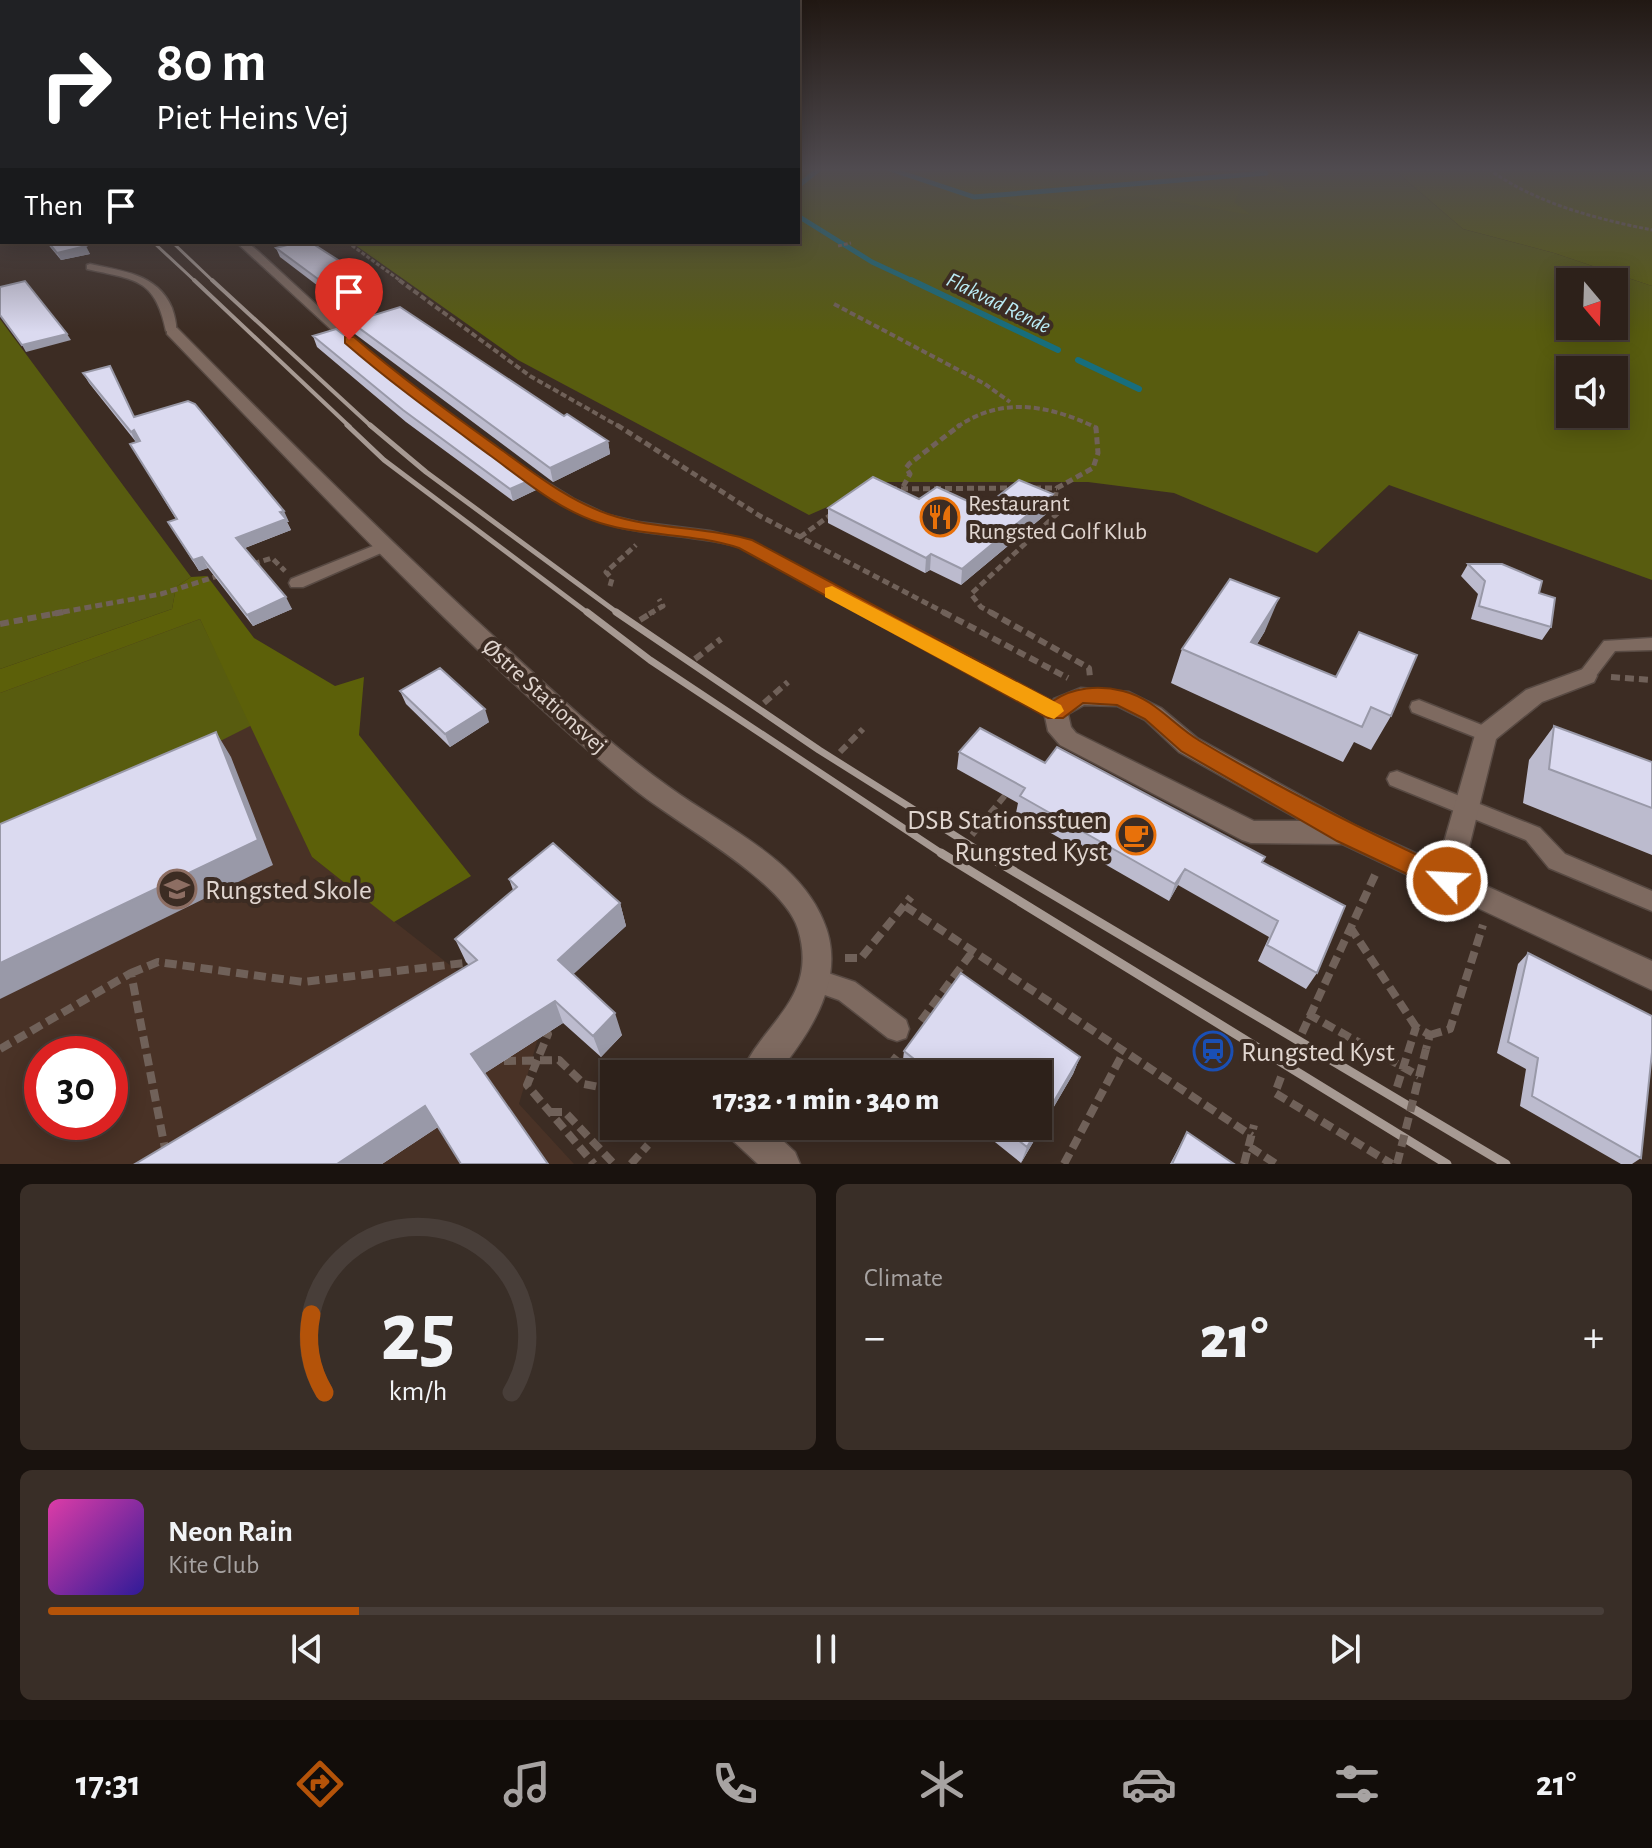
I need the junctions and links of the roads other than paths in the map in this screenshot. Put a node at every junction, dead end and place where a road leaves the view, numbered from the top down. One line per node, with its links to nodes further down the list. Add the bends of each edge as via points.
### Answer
1 (243, 244): 4 (lane)
2 (90, 267): 3 (lane, via 144,280 168,305)
3 (172, 331): 6 (street, Østre Stationsvej)
4 (361, 350)
5 (510, 463): 11 (lane, via 561,499 604,519 745,544)
6 (383, 547): 7 (lane); 18 (street, Østre Stationsvej, via 539,694 650,788 796,896 812,925)
7 (297, 583)
8 (1652, 644): 9 (lane, via 1610,645)
9 (1586, 676): 12 (street, via 1534,696)
10 (1419, 707): 12 (lane)
11 (1056, 712): 15 (street, via 1060,731 1068,739 1251,832); 15 (street, via 1086,695 1121,698 1153,714 1188,745)
12 (1485, 734): 14 (street)
13 (1397, 779): 14 (lane)
14 (1467, 808): 16 (street); 17 (lane, via 1533,834 1557,861)
15 (1345, 833): 16 (street)
16 (1447, 881): 19 (street)
17 (1652, 901)
18 (817, 970): 20 (lane); 21 (street, via 802,1017)
19 (1652, 976)
20 (905, 1035)
21 (768, 1060)
22 (757, 1140): 23 (street)
23 (783, 1164)

